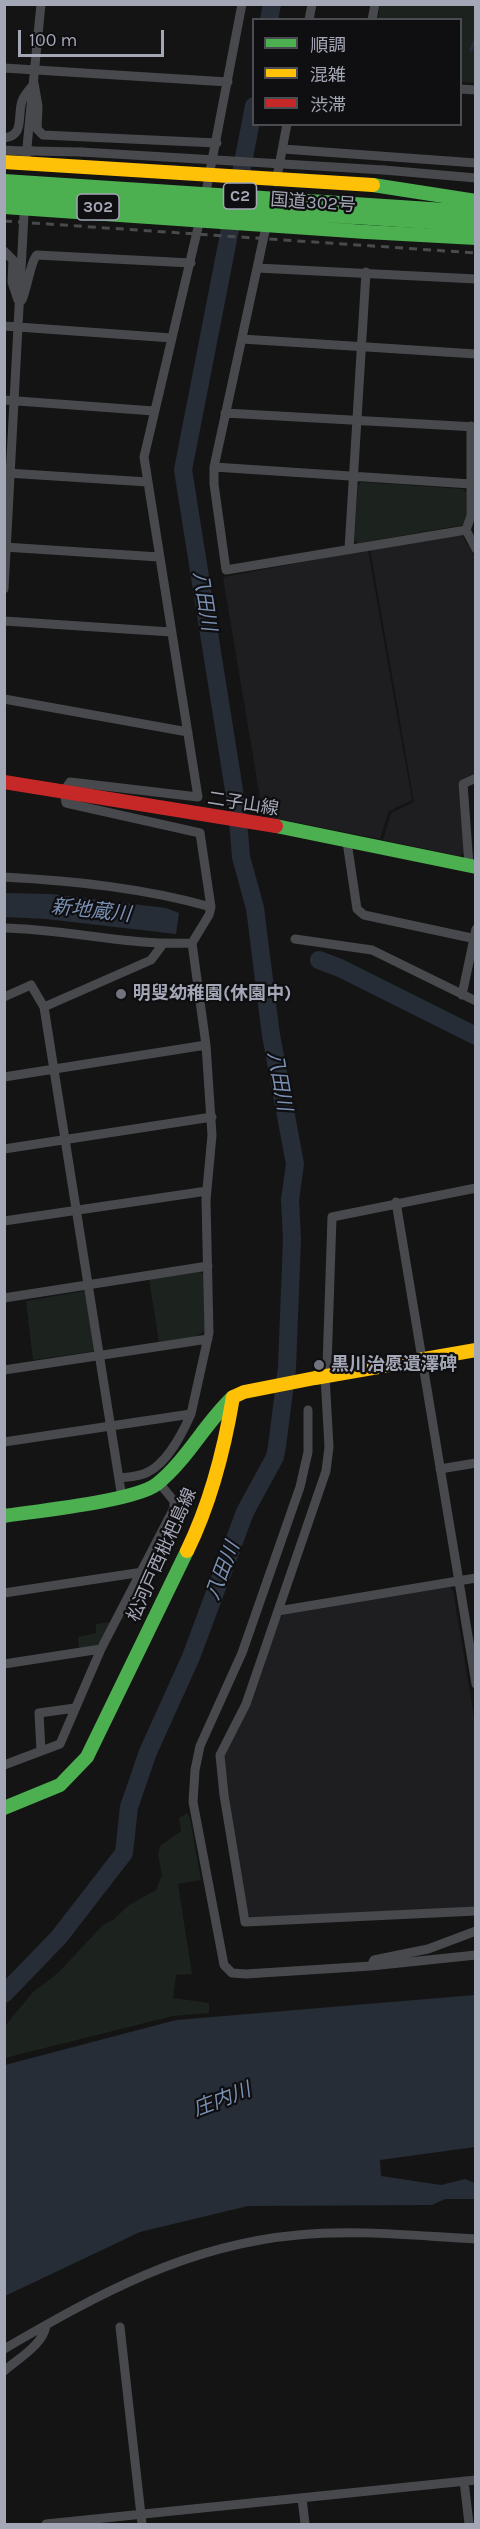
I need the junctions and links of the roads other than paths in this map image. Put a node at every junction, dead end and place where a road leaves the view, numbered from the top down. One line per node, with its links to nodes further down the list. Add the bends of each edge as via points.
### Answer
1 (41, 4): 4 (street)
2 (242, 4): 5 (street)
3 (4, 68): 4 (street)
4 (36, 70): 5 (street); 6 (street)
5 (228, 82): 9 (street)
6 (34, 83): 8 (street, via 21,104 18,131); 9 (street, via 37,129 43,135); 12 (street)
7 (287, 126): 10 (street)
8 (4, 138)
9 (217, 143): 29 (street)
10 (283, 149): 14 (street); 30 (street)
11 (4, 150): 16 (street, bridge)
12 (26, 160)
13 (4, 162): 20 (main road, bridge, via 373,185)
14 (476, 164)
15 (4, 171): 20 (main road, 国道302号 / 302)
16 (476, 178)
17 (4, 181): 22 (main road, C2, bridge)
18 (4, 194): 24 (main road, C2, bridge)
19 (4, 201): 25 (main road, 国道302号 / 302)
20 (476, 201)
21 (4, 207): 25 (main road, bridge)
22 (476, 212)
23 (24, 214): 33 (street)
24 (476, 225)
25 (366, 228): 26 (main road, 国道302号 / 302); 27 (main road)
26 (476, 232)
27 (476, 238)
28 (4, 251): 33 (street, via 13,260 12,282)
29 (191, 262): 33 (street, via 37,255 32,260 29,285); 36 (street)
30 (257, 268): 31 (street); 37 (street)
31 (366, 272): 32 (street); 38 (street)
32 (476, 279)
33 (20, 305): 35 (street)
34 (4, 326): 35 (street)
35 (19, 327): 36 (street); 40 (street)
36 (172, 338): 41 (street)
37 (242, 339): 38 (street); 42 (street)
38 (362, 346): 39 (street); 43 (street)
39 (476, 354)
40 (9, 401): 41 (street); 46 (street)
41 (154, 411): 48 (street, via 144,457)
42 (225, 413): 43 (street); 45 (street)
43 (358, 421): 44 (street); 47 (street)
44 (473, 426): 49 (street)
45 (214, 467): 47 (street); 53 (street, via 226,570)
46 (8, 473): 48 (street); 52 (street)
47 (354, 478): 49 (street); 53 (street)
48 (148, 482): 55 (street)
49 (471, 484): 50 (street)
50 (473, 516): 51 (street)
51 (466, 530): 53 (street); 54 (street)
52 (6, 547): 55 (street); 56 (street)
53 (349, 549)
54 (476, 549)
55 (159, 557): 58 (street)
56 (4, 589)
57 (4, 621): 58 (street)
58 (171, 632): 60 (street)
59 (4, 699): 60 (street)
60 (188, 732): 63 (street, via 198,797 70,782)
61 (476, 778): 65 (street, via 463,784)
62 (4, 782): 63 (main road, 二子山線)
63 (64, 791): 66 (main road, 二子山線); 69 (street, via 66,803 200,832)
64 (476, 810): 65 (street)
65 (465, 811): 67 (street)
66 (347, 842): 67 (main road, 二子山線); 71 (street, via 357,909 364,915)
67 (472, 866)
68 (4, 877): 69 (street, via 171,895)
69 (211, 907): 73 (street)
70 (4, 928): 74 (street)
71 (475, 935): 75 (street)
72 (295, 939): 75 (street, via 372,950)
73 (192, 943): 74 (street); 79 (street)
74 (163, 944): 78 (street, via 151,960)
75 (462, 995): 77 (street)
76 (4, 997): 78 (street, via 31,985)
77 (476, 1001)
78 (44, 1007): 80 (street)
79 (206, 1045): 80 (street); 82 (street)
80 (54, 1069): 81 (street); 83 (street)
81 (4, 1077)
82 (212, 1117): 83 (street); 86 (street)
83 (64, 1139): 84 (street); 88 (street)
84 (4, 1149)
85 (476, 1188): 87 (street)
86 (207, 1191): 88 (street); 90 (street)
87 (396, 1203): 96 (street); 98 (street, via 332,1216 327,1366)
88 (76, 1209): 89 (street); 91 (street)
89 (4, 1221)
90 (208, 1266): 91 (street); 93 (street)
91 (88, 1285): 92 (street); 95 (street)
92 (4, 1298)
93 (208, 1339): 95 (street); 101 (street)
94 (476, 1350): 96 (main road)
95 (100, 1356): 97 (street); 102 (street)
96 (422, 1359): 98 (main road); 105 (street)
97 (4, 1370)
98 (320, 1377): 99 (main road); 114 (street, via 329,1447 326,1471)
99 (239, 1395): 107 (main road, via 217,1410); 121 (main road, 松河戸西枇杷島線, via 198,1528 87,1757 60,1785)
100 (308, 1410): 125 (street, via 306,1466 243,1653 197,1755 193,1802 221,1955 228,1970 240,1974)
101 (191, 1414): 102 (street); 106 (street, via 162,1461 149,1472)
102 (111, 1425): 103 (street); 106 (street)
103 (4, 1442)
104 (476, 1463): 105 (street)
105 (440, 1469): 112 (street)
106 (119, 1478): 108 (street)
107 (160, 1484): 108 (main road); 110 (street, via 174,1501 174,1508)
108 (122, 1498): 109 (main road)
109 (4, 1516)
110 (143, 1572): 113 (street); 115 (street)
111 (476, 1578): 112 (street)
112 (458, 1581): 114 (street); 117 (street)
113 (4, 1593)
114 (278, 1611): 122 (street, via 246,1704 220,1755 244,1922)
115 (101, 1649): 116 (street); 118 (street)
116 (4, 1664)
117 (476, 1684)
118 (75, 1708): 119 (street, via 60,1744); 119 (street, via 39,1713)
119 (41, 1751): 120 (street)
120 (4, 1765)
121 (4, 1808)
122 (476, 1911)
123 (476, 1931): 125 (street, via 428,1948 374,1960)
124 (476, 1955): 125 (street)
125 (370, 1966)
126 (476, 2239): 127 (street, via 340,2233 260,2240 169,2264 94,2297)
127 (46, 2325): 129 (street); 130 (street, via 45,2334 36,2344)
128 (120, 2327): 134 (street)
129 (4, 2349)
130 (4, 2371)
131 (476, 2480): 132 (street)
132 (464, 2481): 133 (street); 137 (street)
133 (302, 2498): 134 (street); 136 (street)
134 (141, 2520): 135 (street)
135 (46, 2524)
136 (305, 2524)
137 (469, 2524)

